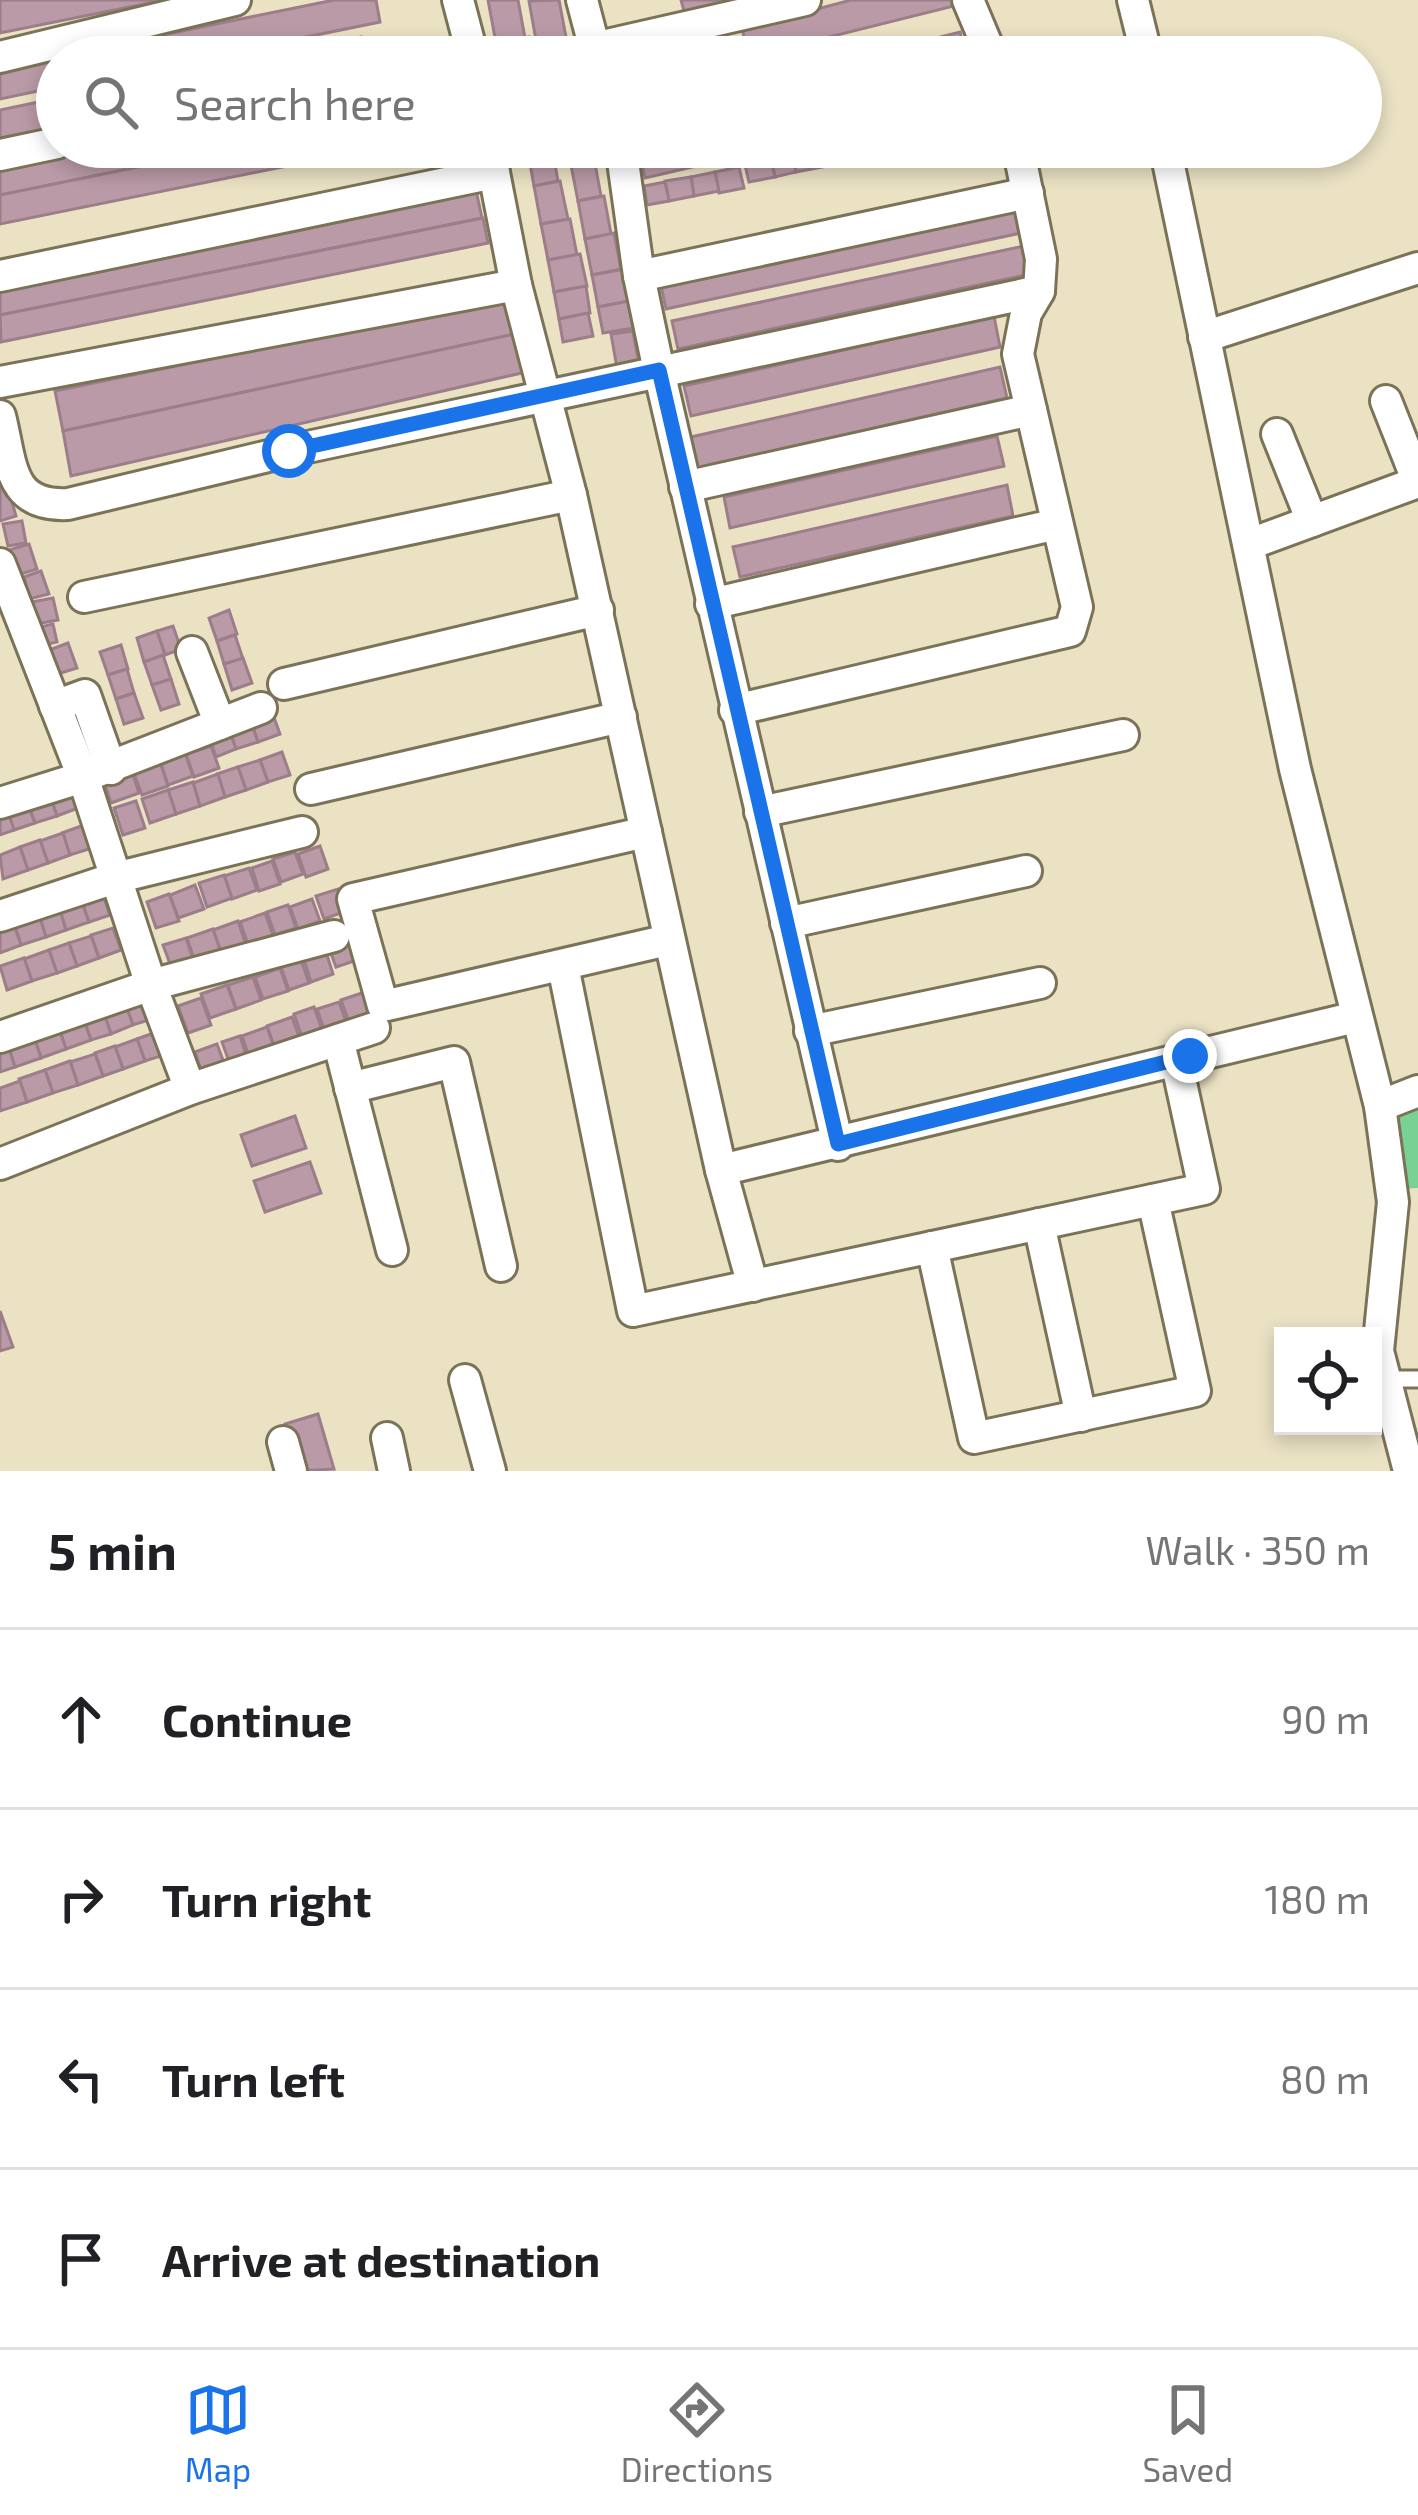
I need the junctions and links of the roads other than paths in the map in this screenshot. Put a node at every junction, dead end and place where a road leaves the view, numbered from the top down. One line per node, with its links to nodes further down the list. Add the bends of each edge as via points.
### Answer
1 (235, 0): 7 (street)
2 (458, 0): 8 (street)
3 (582, 0): 9 (street)
4 (806, 0): 10 (street)
5 (968, 0): 11 (street)
6 (1132, 0): 12 (street)
7 (87, 36)
8 (465, 36)
9 (592, 36)
10 (663, 36)
11 (983, 36)
12 (1141, 36)
13 (36, 48): 14 (street)
14 (0, 57)
15 (36, 147): 16 (street)
16 (0, 155)
17 (458, 168): 24 (street)
18 (494, 168): 26 (street)
19 (624, 168): 25 (street)
20 (1023, 168): 22 (street)
21 (1169, 168): 28 (street)
22 (1028, 193): 25 (street); 27 (street)
23 (1418, 268): 28 (street)
24 (0, 276)
25 (638, 276): 29 (street)
26 (516, 285): 30 (street); 31 (street)
27 (1039, 291): 29 (street); 33 (street, via 1018,355)
28 (1204, 337): 41 (street)
29 (659, 370): 31 (street); 37 (street)
30 (0, 382)
31 (547, 395): 34 (street, via 42,505 16,479); 38 (street)
32 (1386, 401): 36 (street)
33 (1031, 410): 37 (street); 40 (street)
34 (0, 416)
35 (1277, 434): 39 (street)
36 (1418, 482): 39 (street)
37 (685, 488): 44 (street)
38 (572, 495): 43 (street); 45 (street)
39 (1312, 521): 41 (street)
40 (1057, 524): 44 (street); 49 (street, via 1077,607 1070,632)
41 (1250, 544): 68 (street)
42 (0, 563): 53 (street, via 56,706 85,695)
43 (84, 597)
44 (711, 604): 49 (street)
45 (598, 610): 47 (street); 50 (street)
46 (192, 652): 51 (street)
47 (284, 684)
48 (260, 708): 51 (street)
49 (735, 710): 56 (street)
50 (621, 717): 54 (street); 58 (street)
51 (220, 724): 53 (street)
52 (1123, 735): 56 (street)
53 (97, 773): 55 (street); 60 (street)
54 (311, 789)
55 (0, 803)
56 (760, 812): 62 (street)
57 (302, 832): 60 (street)
58 (646, 832): 64 (street); 65 (street, via 353,899 382,1006)
59 (1026, 871): 62 (street)
60 (115, 878): 61 (street); 67 (street)
61 (0, 916)
62 (786, 923): 70 (street)
63 (334, 936): 67 (street)
64 (668, 940): 65 (street); 80 (street)
65 (563, 965): 86 (street, via 633,1311)
66 (1040, 983): 70 (street)
67 (151, 986): 71 (street); 75 (street)
68 (1356, 1017): 73 (street); 77 (street)
69 (374, 1028): 72 (street)
70 (810, 1031): 78 (street)
71 (0, 1037)
72 (338, 1040): 74 (street); 75 (street)
73 (1176, 1060): 78 (street); 81 (street, via 1204,1189)
74 (350, 1088): 84 (street); 85 (street, via 454,1062)
75 (190, 1089): 79 (street)
76 (1418, 1091): 77 (street)
77 (1379, 1106): 87 (street, via 1393,1202 1378,1352)
78 (838, 1144): 80 (street)
79 (0, 1164)
80 (721, 1170): 86 (street)
81 (1153, 1200): 82 (street); 90 (street, via 1195,1391)
82 (1039, 1224): 83 (street); 90 (street)
83 (932, 1247): 86 (street); 90 (street, via 974,1438)
84 (392, 1250)
85 (500, 1266)
86 (753, 1286)
87 (1385, 1379): 88 (lane); 94 (street)
88 (1418, 1379)
89 (465, 1380): 93 (street)
90 (1081, 1415)
91 (387, 1438): 92 (street)
92 (394, 1471)
93 (490, 1471)
94 (1409, 1471)

